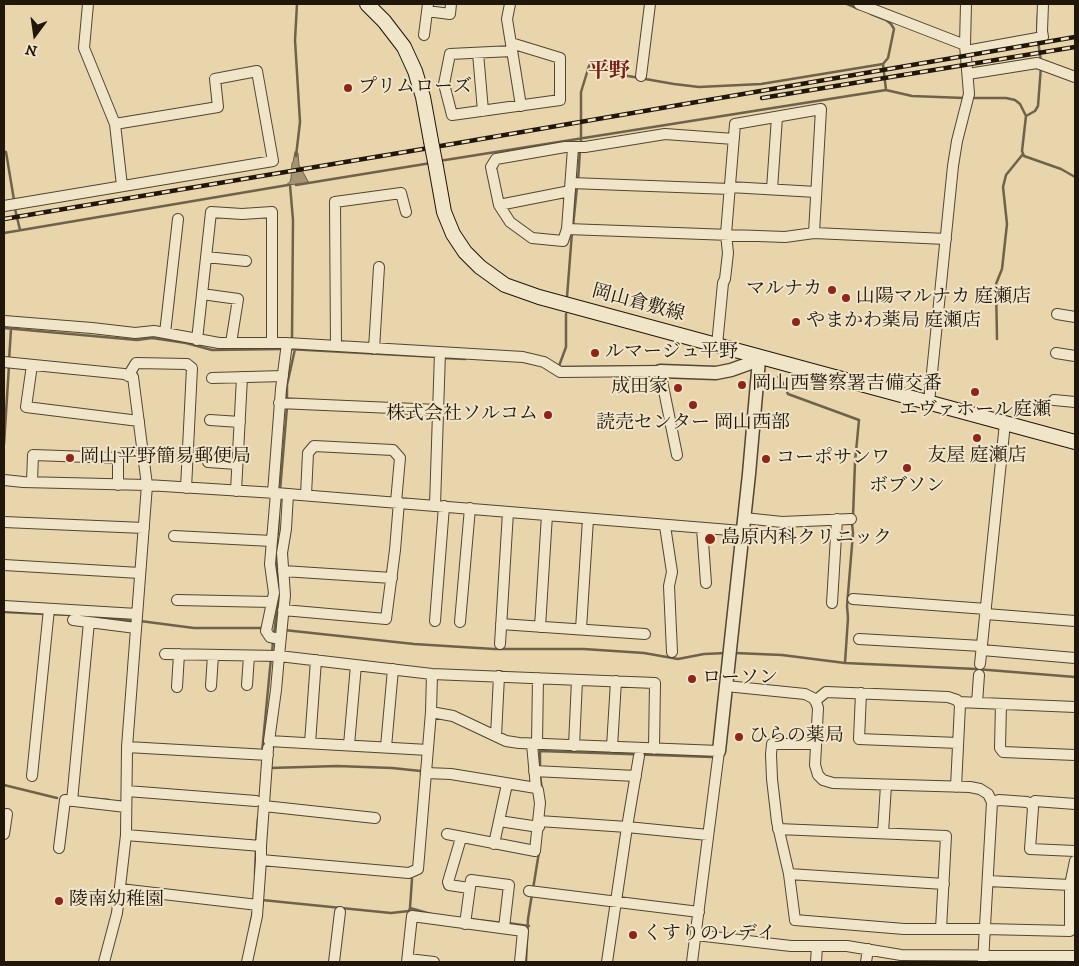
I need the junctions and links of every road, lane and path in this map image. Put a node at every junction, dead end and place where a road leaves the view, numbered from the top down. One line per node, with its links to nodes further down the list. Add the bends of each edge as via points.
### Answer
1 (88, 4): 20 (street, via 84,48)
2 (367, 4): 47 (main road, 岡山倉敷線, bridge, via 404,47 415,71 423,97 444,212 453,234 480,267 498,281 522,292)
3 (451, 4): 9 (street, via 450,14)
4 (510, 4): 11 (street, via 507,19)
5 (650, 4): 15 (street)
6 (859, 4): 12 (street)
7 (966, 4): 12 (street)
8 (1043, 4): 12 (street, via 1043,37)
9 (427, 7): 10 (street)
10 (424, 35)
11 (512, 47): 13 (street); 17 (street); 17 (street, via 560,58 560,100)
12 (965, 48): 14 (street)
13 (478, 53): 18 (street); 18 (street, via 450,54 444,84 452,115)
14 (968, 74): 16 (street, via 1040,64); 35 (street, via 968,98 957,140)
15 (641, 76)
16 (1075, 77)
17 (521, 106): 18 (street)
18 (483, 110)
19 (777, 116): 21 (street, via 735,124); 26 (street); 27 (street, via 821,109)
20 (114, 124): 24 (street); 24 (street, via 218,107 215,78 257,71 273,161)
21 (734, 139): 22 (street, via 665,134); 25 (street)
22 (578, 148): 23 (street); 28 (street, via 565,147 496,158 491,167)
23 (574, 185): 25 (street); 28 (street); 32 (street)
24 (122, 186): 29 (street)
25 (730, 188): 26 (street); 34 (street)
26 (772, 189): 27 (street)
27 (816, 192): 33 (street)
28 (499, 205): 32 (street, via 510,222 532,238 563,241)
29 (4, 206)
30 (406, 212): 49 (street, via 401,193 335,202)
31 (178, 219): 43 (street)
32 (571, 229): 34 (street)
33 (814, 233): 34 (street, via 784,237); 35 (street)
34 (726, 234): 47 (street, via 728,253)
35 (946, 239): 63 (street)
36 (206, 257): 37 (street); 39 (street); 45 (street, via 211,212 272,212)
37 (246, 261)
38 (379, 267): 50 (street)
39 (202, 294): 44 (street); 46 (street, via 238,299)
40 (1058, 314): 41 (street)
41 (1075, 316)
42 (4, 321): 43 (street)
43 (165, 334): 44 (street)
44 (197, 340): 46 (street)
45 (272, 342): 46 (street); 48 (street)
46 (231, 343)
47 (717, 345): 54 (main road, 岡山倉敷線)
48 (290, 346): 49 (street); 59 (street)
49 (336, 346): 50 (street)
50 (374, 349): 52 (street)
51 (1056, 353): 53 (street)
52 (440, 356): 57 (street, via 523,357 537,359 560,372); 66 (street)
53 (1075, 356)
54 (760, 358): 57 (street, via 716,373); 63 (main road, 岡山倉敷線); 88 (street)
55 (7, 362): 56 (street)
56 (32, 365): 58 (street); 68 (street, via 26,407)
57 (660, 371): 72 (street)
58 (128, 376): 68 (street, via 133,377); 79 (street, via 136,363 187,364 192,368)
59 (283, 376): 60 (street); 65 (street)
60 (242, 377): 61 (street); 69 (street)
61 (212, 378)
62 (1054, 400): 64 (street)
63 (929, 402): 70 (main road, 岡山倉敷線)
64 (1075, 402)
65 (285, 403): 66 (street); 81 (street)
66 (438, 410): 84 (street)
67 (210, 420): 69 (street)
68 (139, 421): 78 (street)
69 (240, 422): 74 (street)
70 (1005, 423): 71 (main road, 岡山倉敷線); 110 (street)
71 (1075, 442)
72 (677, 455)
73 (208, 462): 74 (street)
74 (237, 464): 80 (street)
75 (4, 480): 76 (street)
76 (32, 482): 77 (street); 77 (street, via 33,455 118,458)
77 (118, 485): 78 (street)
78 (147, 485): 79 (street); 94 (street)
79 (186, 488): 80 (street)
80 (236, 491): 81 (street)
81 (279, 493): 82 (street); 98 (street); 100 (street, via 286,529)
82 (306, 495): 83 (street); 83 (street, via 308,453 314,446 393,450 400,458)
83 (397, 502): 84 (street); 102 (street)
84 (440, 506): 85 (street); 114 (street)
85 (470, 508): 86 (street); 117 (street)
86 (508, 512): 87 (street); 118 (street)
87 (547, 515): 89 (street); 119 (street)
88 (744, 518): 90 (street, via 782,522); 96 (street)
89 (588, 519): 93 (street); 120 (street)
90 (838, 519): 91 (street); 107 (street)
91 (851, 519)
92 (4, 522): 94 (street)
93 (665, 526): 95 (street); 126 (street, via 672,572 669,586)
94 (144, 528): 101 (street)
95 (702, 528): 96 (street); 103 (street)
96 (742, 531): 145 (street)
97 (174, 536): 98 (street)
98 (272, 541): 106 (street)
99 (4, 565): 101 (street)
100 (283, 571): 102 (street); 109 (street)
101 (140, 573): 113 (street)
102 (392, 578): 109 (street, via 386,619)
103 (706, 583)
104 (853, 599): 110 (street)
105 (176, 600): 106 (street)
106 (272, 602): 121 (street)
107 (832, 603)
108 (4, 606): 111 (street)
109 (283, 610): 121 (street)
110 (986, 612): 115 (street); 125 (street)
111 (48, 613): 113 (street); 173 (street)
112 (73, 620): 116 (street)
113 (136, 621): 116 (street); 162 (street)
114 (435, 621)
115 (1075, 621)
116 (89, 622): 180 (street)
117 (460, 622)
118 (501, 624): 119 (street); 124 (street)
119 (540, 627): 120 (street)
120 (581, 630): 122 (street)
121 (275, 634): 131 (street)
122 (645, 634)
123 (859, 639): 125 (street)
124 (500, 644)
125 (982, 648): 132 (street); 134 (street)
126 (672, 652)
127 (165, 654): 128 (street)
128 (179, 654): 129 (street); 146 (street)
129 (213, 655): 130 (street); 144 (street)
130 (249, 656): 131 (street); 143 (street)
131 (273, 656): 133 (street); 155 (street, via 276,690)
132 (1075, 658)
133 (316, 660): 135 (street); 156 (street)
134 (980, 664)
135 (356, 665): 136 (street); 160 (street)
136 (393, 669): 137 (street); 164 (street)
137 (432, 674): 139 (street); 153 (street)
138 (979, 675): 150 (street)
139 (499, 676): 140 (street); 154 (street)
140 (538, 678): 141 (street); 158 (street)
141 (577, 680): 142 (street); 161 (street)
142 (616, 681): 163 (street); 165 (street, via 655,683)
143 (247, 684)
144 (211, 686)
145 (726, 686): 148 (street, via 804,694); 167 (street)
146 (177, 687)
147 (861, 693): 148 (street, via 826,692); 149 (street, via 948,697); 157 (street, via 859,739)
148 (815, 701): 159 (street, via 818,708)
149 (958, 702): 150 (street); 157 (street)
150 (977, 703): 151 (street)
151 (1000, 704): 152 (street); 169 (street, via 1000,748 1004,752)
152 (1075, 707)
153 (431, 712): 154 (street, via 454,716); 166 (street)
154 (496, 736): 158 (street, via 506,741)
155 (269, 741): 156 (street); 170 (street)
156 (310, 743): 160 (street)
157 (958, 743): 177 (street)
158 (534, 744): 161 (street); 171 (street)
159 (816, 744): 176 (street, via 815,765 823,780); 191 (street, via 772,744)
160 (349, 745): 164 (street)
161 (574, 746): 163 (street)
162 (127, 747): 170 (street); 179 (street)
163 (612, 747): 165 (street)
164 (386, 748): 166 (street)
165 (654, 749): 167 (street)
166 (428, 750): 172 (street)
167 (719, 751): 196 (street)
168 (639, 756): 174 (street)
169 (1075, 756)
170 (265, 760): 182 (street)
171 (538, 771): 174 (street); 178 (street)
172 (426, 773): 175 (street); 202 (street, via 418,869 409,873)
173 (32, 776)
174 (636, 776): 190 (street)
175 (507, 784): 178 (street); 188 (street)
176 (886, 784): 177 (street); 192 (street)
177 (956, 787): 181 (street, via 980,789)
178 (536, 788): 189 (street, via 540,803)
179 (127, 791): 182 (street); 185 (street)
180 (72, 801): 185 (street); 200 (street, via 65,800)
181 (992, 802): 183 (street); 205 (street)
182 (260, 803): 187 (street); 199 (street)
183 (1031, 804): 184 (street); 201 (street, via 1030,849)
184 (1075, 804)
185 (126, 807): 194 (street)
186 (7, 814): 193 (street)
187 (375, 818)
188 (499, 821): 189 (street); 198 (street)
189 (539, 824): 190 (street); 198 (street, via 535,851)
190 (627, 827): 196 (street); 212 (street)
191 (778, 829): 192 (street); 204 (street)
192 (882, 833): 206 (street, via 946,836)
193 (4, 834)
194 (126, 834): 199 (street); 209 (street)
195 (446, 834): 197 (street)
196 (708, 835): 214 (street)
197 (461, 838): 198 (street); 208 (street, via 448,882 449,885)
198 (494, 844)
199 (258, 846): 202 (street)
200 (59, 848)
201 (1075, 851)
202 (261, 860): 211 (street)
203 (1075, 861): 207 (street)
204 (789, 874): 206 (street); 217 (street, via 795,920)
205 (988, 882): 207 (street); 218 (street)
206 (944, 884): 217 (street)
207 (1070, 885): 218 (street, via 1070,932)
208 (469, 888): 215 (street); 216 (street, via 471,880 509,885)
209 (120, 889): 211 (street); 227 (street)
210 (531, 892): 212 (street)
211 (257, 903): 228 (street)
212 (616, 903): 214 (street); 232 (street)
213 (340, 912): 229 (street)
214 (699, 912): 219 (street)
215 (465, 920): 216 (street); 226 (street, via 412,916)
216 (504, 925): 231 (street, via 523,931)
217 (941, 929): 218 (street)
218 (985, 929): 225 (street)
219 (696, 935): 220 (street); 233 (street)
220 (817, 946): 221 (street); 234 (street)
221 (868, 950): 223 (street); 235 (street)
222 (1075, 956): 225 (street)
223 (905, 959): 224 (street)
224 (958, 959): 225 (street)
225 (983, 959)
226 (408, 960): 230 (street)
227 (104, 962)
228 (247, 962)
229 (334, 962)
230 (434, 962)
231 (520, 962)
232 (607, 962)
233 (692, 962)
234 (816, 962)
235 (866, 962)

